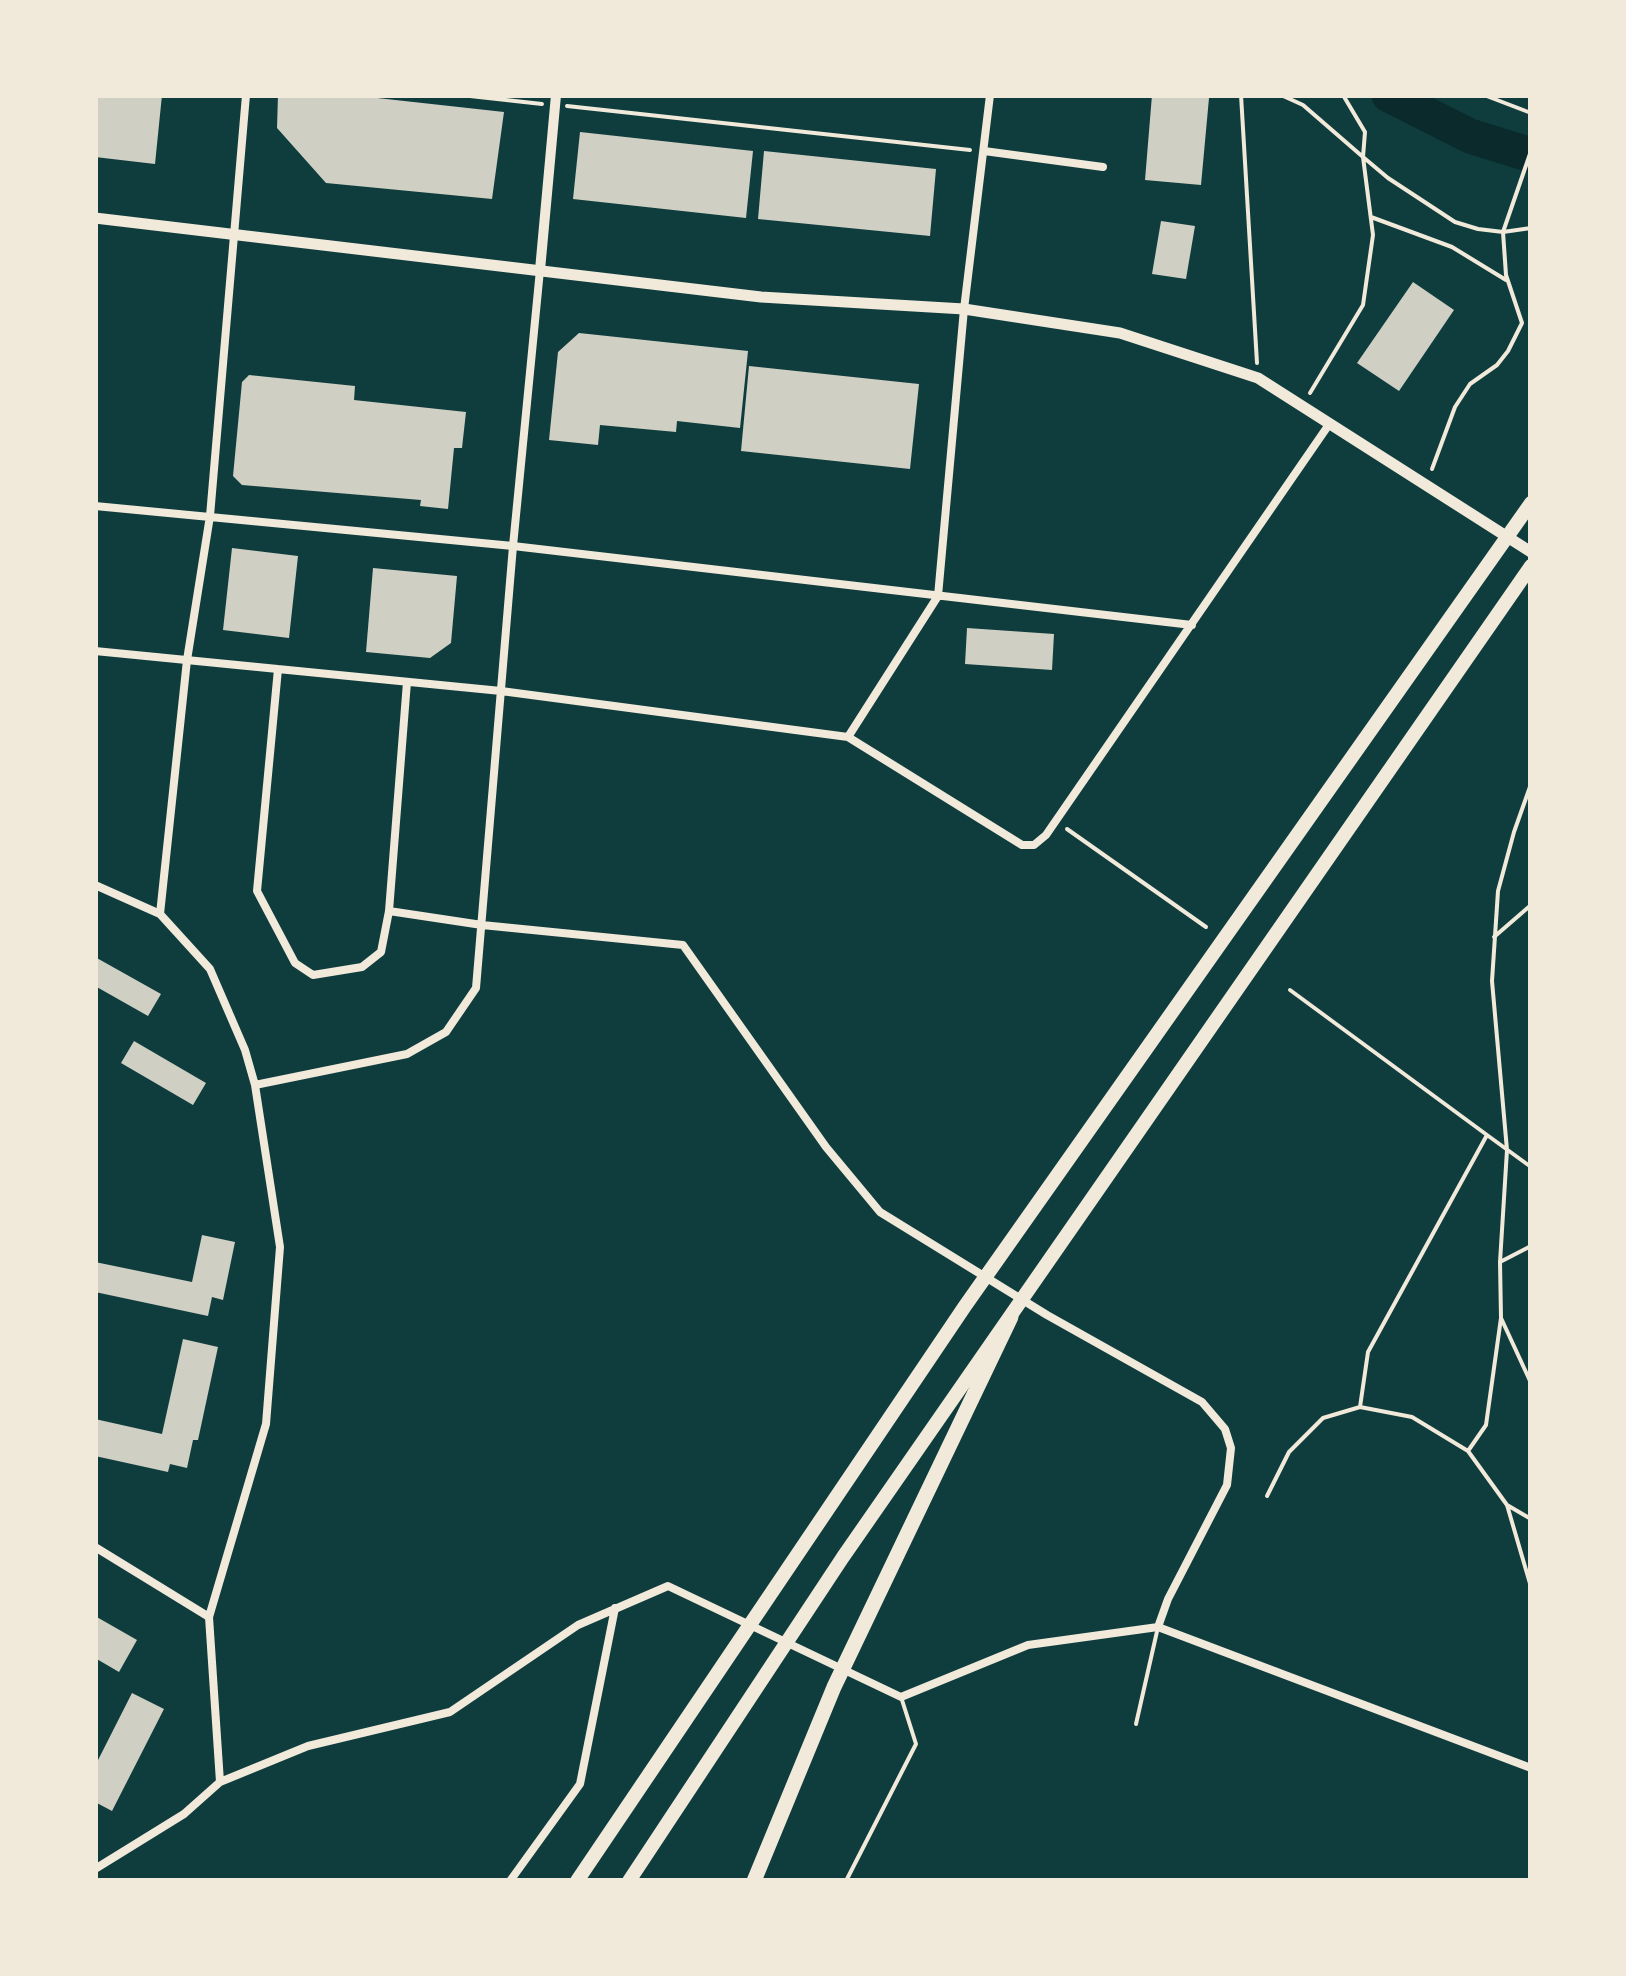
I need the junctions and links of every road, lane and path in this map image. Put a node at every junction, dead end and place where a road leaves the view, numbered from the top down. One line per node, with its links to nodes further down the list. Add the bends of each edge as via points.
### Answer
1 (246, 95): 17 (street)
2 (460, 95): 8 (path)
3 (990, 95): 10 (street)
4 (1241, 95): 22 (path)
5 (1280, 95): 12 (path)
6 (1343, 95): 12 (path, via 1366,132)
7 (1484, 95): 9 (path)
8 (556, 100): 10 (path); 19 (street)
9 (1531, 113)
10 (984, 151): 13 (street); 21 (street)
11 (1531, 151): 18 (path)
12 (1363, 157): 14 (path); 18 (path, via 1455,222)
13 (1103, 166)
14 (1370, 217): 20 (path, via 1452,247); 23 (path, via 1363,305)
15 (95, 218): 17 (main road)
16 (1531, 228): 18 (path)
17 (235, 232): 19 (main road); 28 (street)
18 (1503, 232): 20 (path)
19 (540, 270): 21 (main road, via 761,296); 29 (street)
20 (1510, 284): 25 (path, via 1522,323 1497,365 1470,384 1455,407)
21 (964, 310): 22 (main road, via 1120,333); 32 (street)
22 (1258, 378): 23 (main road)
23 (1302, 405): 24 (main road)
24 (1330, 422): 25 (main road); 33 (street)
25 (1426, 485): 30 (main road)
26 (1531, 504): 75 (highway, via 964,1306)
27 (95, 506): 28 (street)
28 (210, 516): 29 (street); 35 (street)
29 (513, 546): 32 (street); 38 (street)
30 (1531, 552)
31 (1531, 566): 57 (highway)
32 (938, 596): 33 (street); 39 (street)
33 (1192, 624): 41 (street)
34 (95, 651): 35 (street)
35 (187, 660): 36 (street); 45 (street)
36 (278, 669): 37 (street); 44 (street, via 258,891 295,963 313,975 362,967 381,952)
37 (407, 682): 38 (street); 44 (street)
38 (501, 692): 39 (street); 46 (street)
39 (848, 737): 41 (street, via 1022,845 1034,844)
40 (1531, 784): 48 (path, via 1498,891)
41 (1056, 820): 47 (path)
42 (95, 885): 45 (street)
43 (1531, 905): 48 (path)
44 (389, 911): 46 (street)
45 (160, 914): 50 (street, via 210,969)
46 (482, 925): 50 (street, via 476,988 446,1032 407,1054); 68 (street, via 684,945 826,1147 880,1212 1202,1402 1225,1429 1231,1448 1228,1485)
47 (1206, 927)
48 (1494, 937): 52 (path)
49 (1290, 990): 51 (path)
50 (255, 1085): 67 (street, via 280,1246 268,1404)
51 (1487, 1135): 52 (path); 59 (path, via 1368,1352)
52 (1506, 1150): 53 (path); 55 (path)
53 (1531, 1167)
54 (1531, 1246): 55 (path)
55 (1500, 1262): 56 (path)
56 (1501, 1318): 58 (path); 60 (path, via 1486,1425)
57 (1006, 1323): 76 (highway); 77 (highway, via 834,1688)
58 (1531, 1383)
59 (1360, 1407): 60 (path, via 1412,1417); 61 (path, via 1323,1418 1289,1452)
60 (1468, 1451): 62 (path)
61 (1267, 1496)
62 (1508, 1505): 63 (path); 65 (path)
63 (1531, 1519)
64 (95, 1547): 67 (street)
65 (1531, 1586)
66 (615, 1608): 69 (street, via 668,1586); 72 (street, via 578,1624 450,1712 308,1746); 74 (street, via 580,1784)
67 (209, 1617): 72 (street)
68 (1158, 1626): 69 (street, via 1028,1644); 70 (lane); 71 (street)
69 (901, 1697): 78 (lane, via 916,1744)
70 (1136, 1724)
71 (1531, 1768)
72 (220, 1782): 73 (street, via 184,1814)
73 (95, 1869)
74 (510, 1881)
75 (577, 1881)
76 (629, 1881)
77 (754, 1881)
78 (846, 1881)

